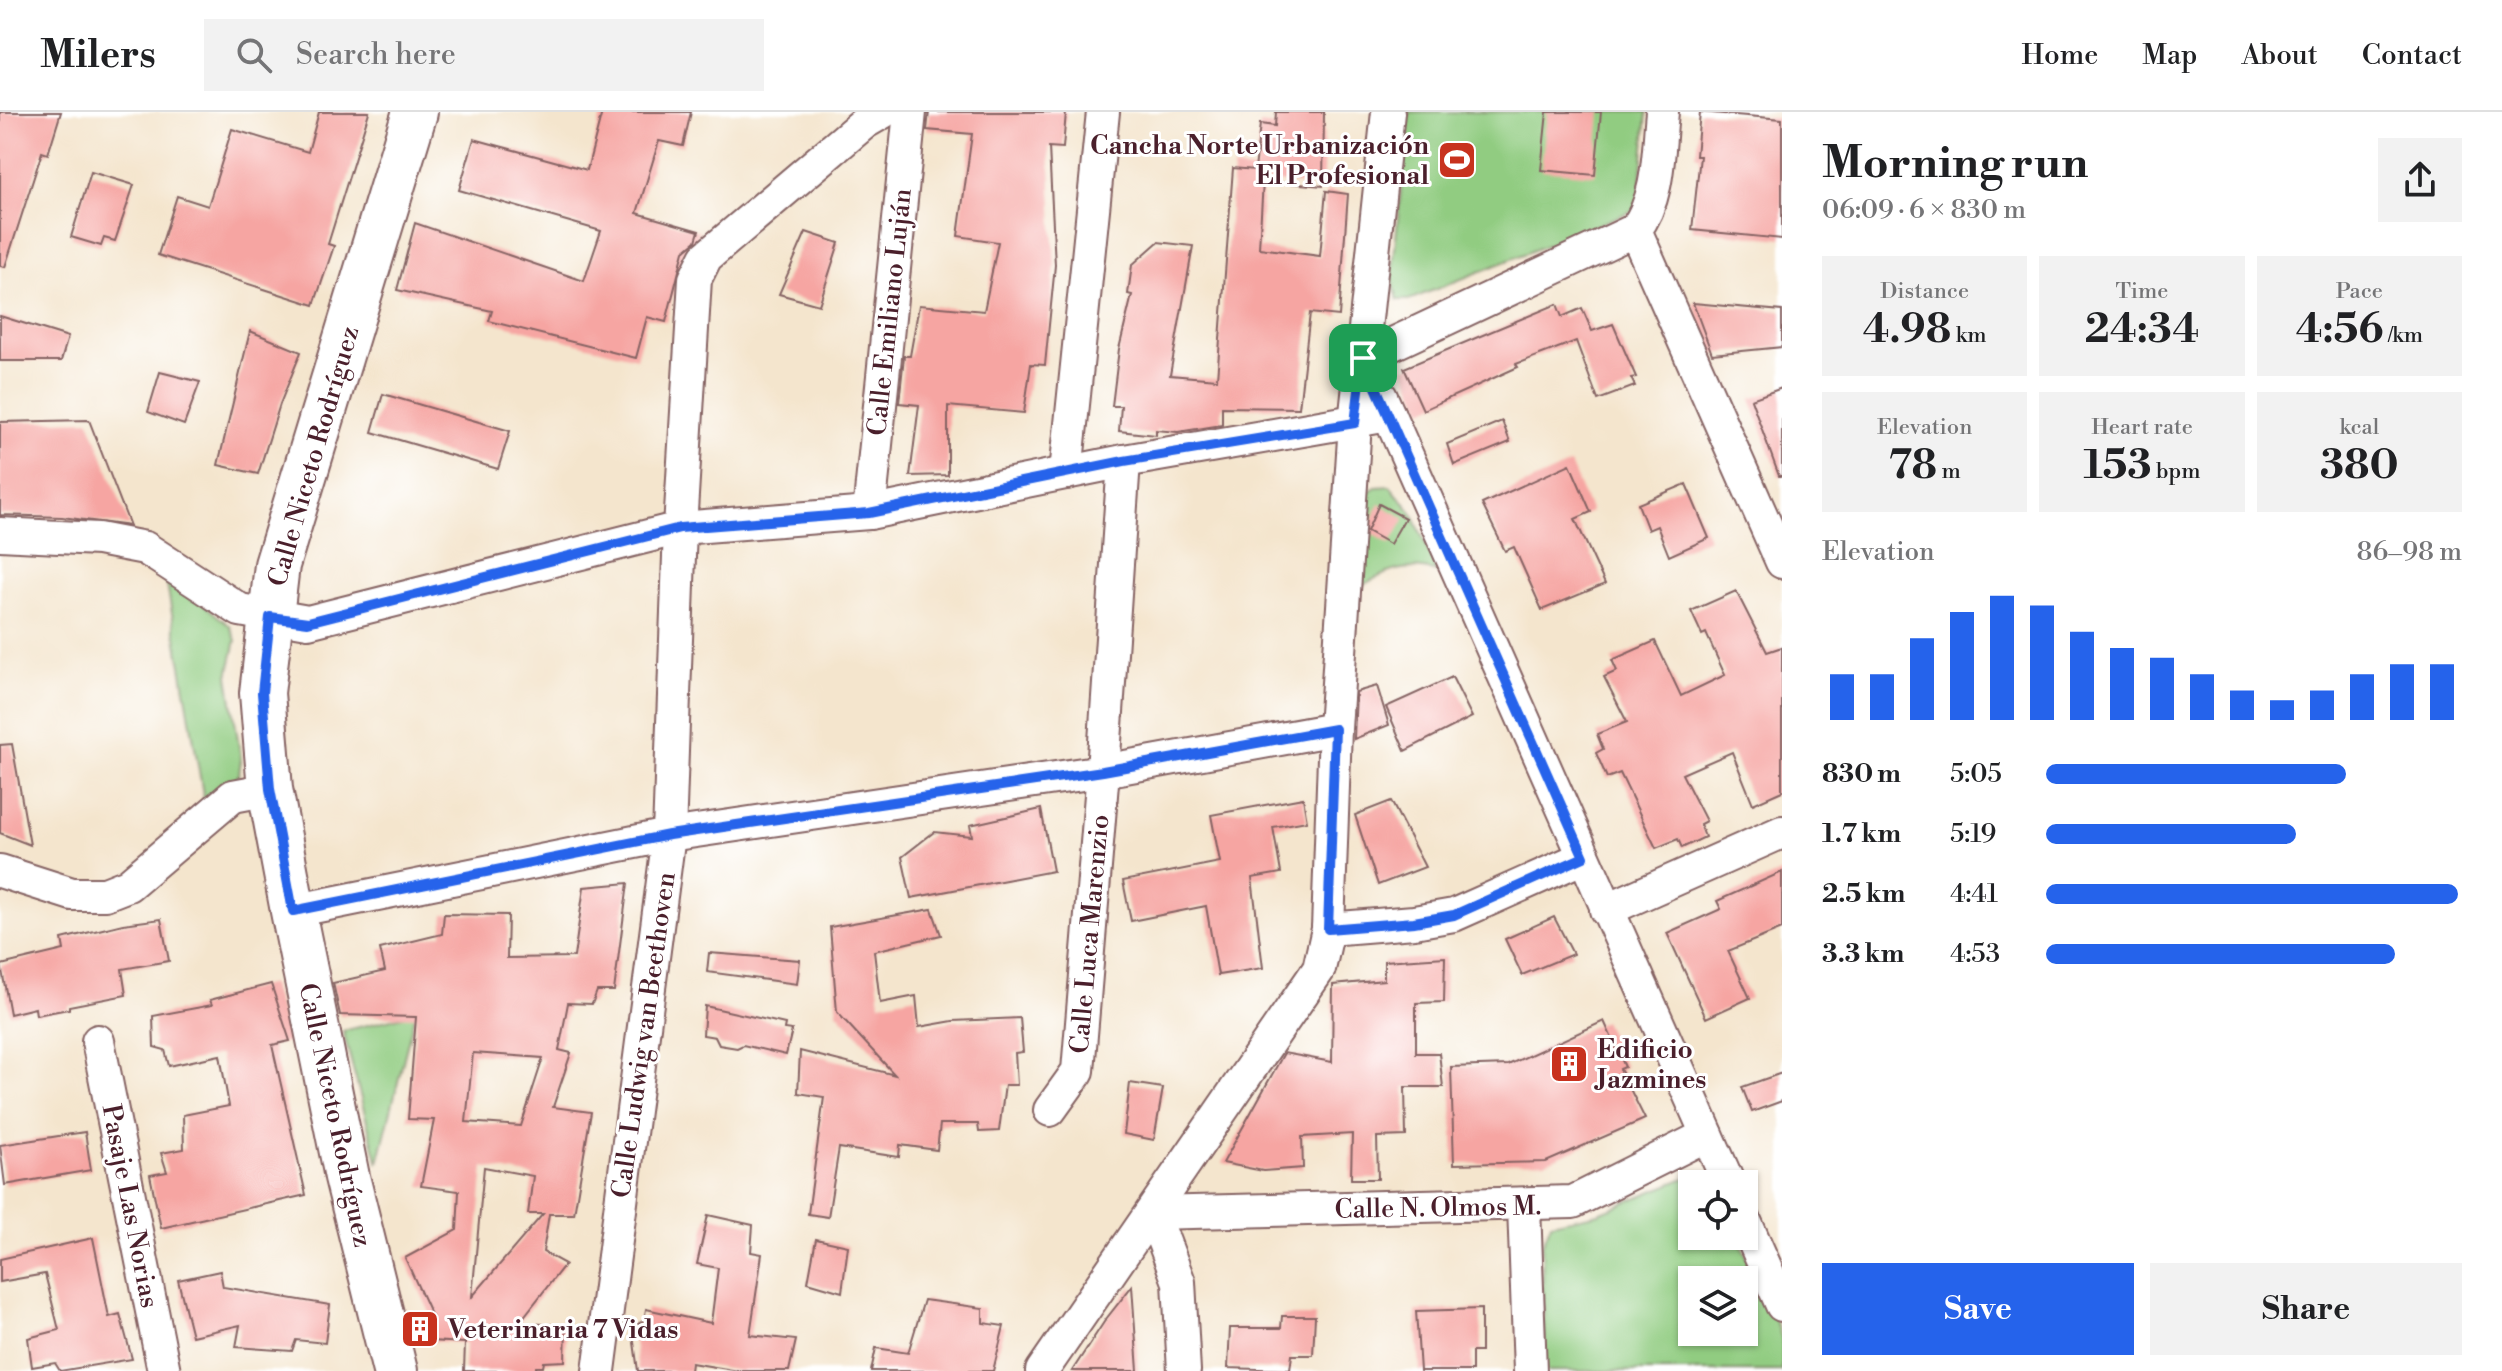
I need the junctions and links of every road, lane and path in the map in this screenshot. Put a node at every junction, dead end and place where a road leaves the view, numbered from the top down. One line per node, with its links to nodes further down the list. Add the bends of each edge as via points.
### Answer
1 (415, 112): 17 (street, Calle Niceto Rodríguez, via 277,565)
2 (883, 112): 14 (street, Calle Ludwig van Beethoven, via 706,257 695,279)
3 (910, 112): 13 (street, Calle Emiliano Luján)
4 (1103, 112): 12 (street)
5 (1388, 112): 8 (street)
6 (1662, 112): 7 (street, via 1654,192 1647,216)
7 (1635, 230): 8 (street); 16 (street)
8 (1363, 358): 9 (street); 10 (street)
9 (1389, 415): 10 (street); 23 (street)
10 (1355, 423): 11 (street); 18 (street)
11 (1124, 461): 12 (street); 19 (street, Calle Luca Marenzio)
12 (1066, 473): 13 (street)
13 (869, 513): 14 (street)
14 (680, 528): 17 (street, via 308,622); 22 (street, Calle Ludwig van Beethoven)
15 (0, 534): 17 (street, via 98,539 145,548 240,610)
16 (1781, 555)
17 (270, 617): 20 (street, Calle Niceto Rodríguez, via 262,693)
18 (1335, 729): 19 (street); 27 (street)
19 (1103, 771): 22 (street); 29 (street, Calle Luca Marenzio, via 1078,1071)
20 (270, 789): 24 (street, via 233,796 128,885 105,894 72,894); 26 (street, Calle Niceto Rodríguez)
21 (1782, 832): 25 (street)
22 (669, 835): 26 (street); 38 (street, Calle Ludwig van Beethoven)
23 (1584, 857): 25 (street); 27 (street, via 1454,915)
24 (0, 871)
25 (1606, 910): 30 (street)
26 (293, 911): 37 (street, Calle Niceto Rodríguez, via 347,1177)
27 (1328, 929): 33 (street, via 1319,969)
28 (98, 1041): 36 (street, Pasaje Las Norias)
29 (1050, 1110)
30 (1707, 1135): 31 (street); 32 (street, Calle N. Olmos M., via 1573,1202)
31 (1723, 1170)
32 (1524, 1206): 33 (street, Calle N. Olmos M.); 41 (street)
33 (1153, 1213): 39 (street); 40 (street, via 1179,1282)
34 (1758, 1250): 35 (street)
35 (1782, 1305)
36 (164, 1371)
37 (395, 1371)
38 (599, 1371)
39 (1042, 1371)
40 (1184, 1371)
41 (1530, 1371)

